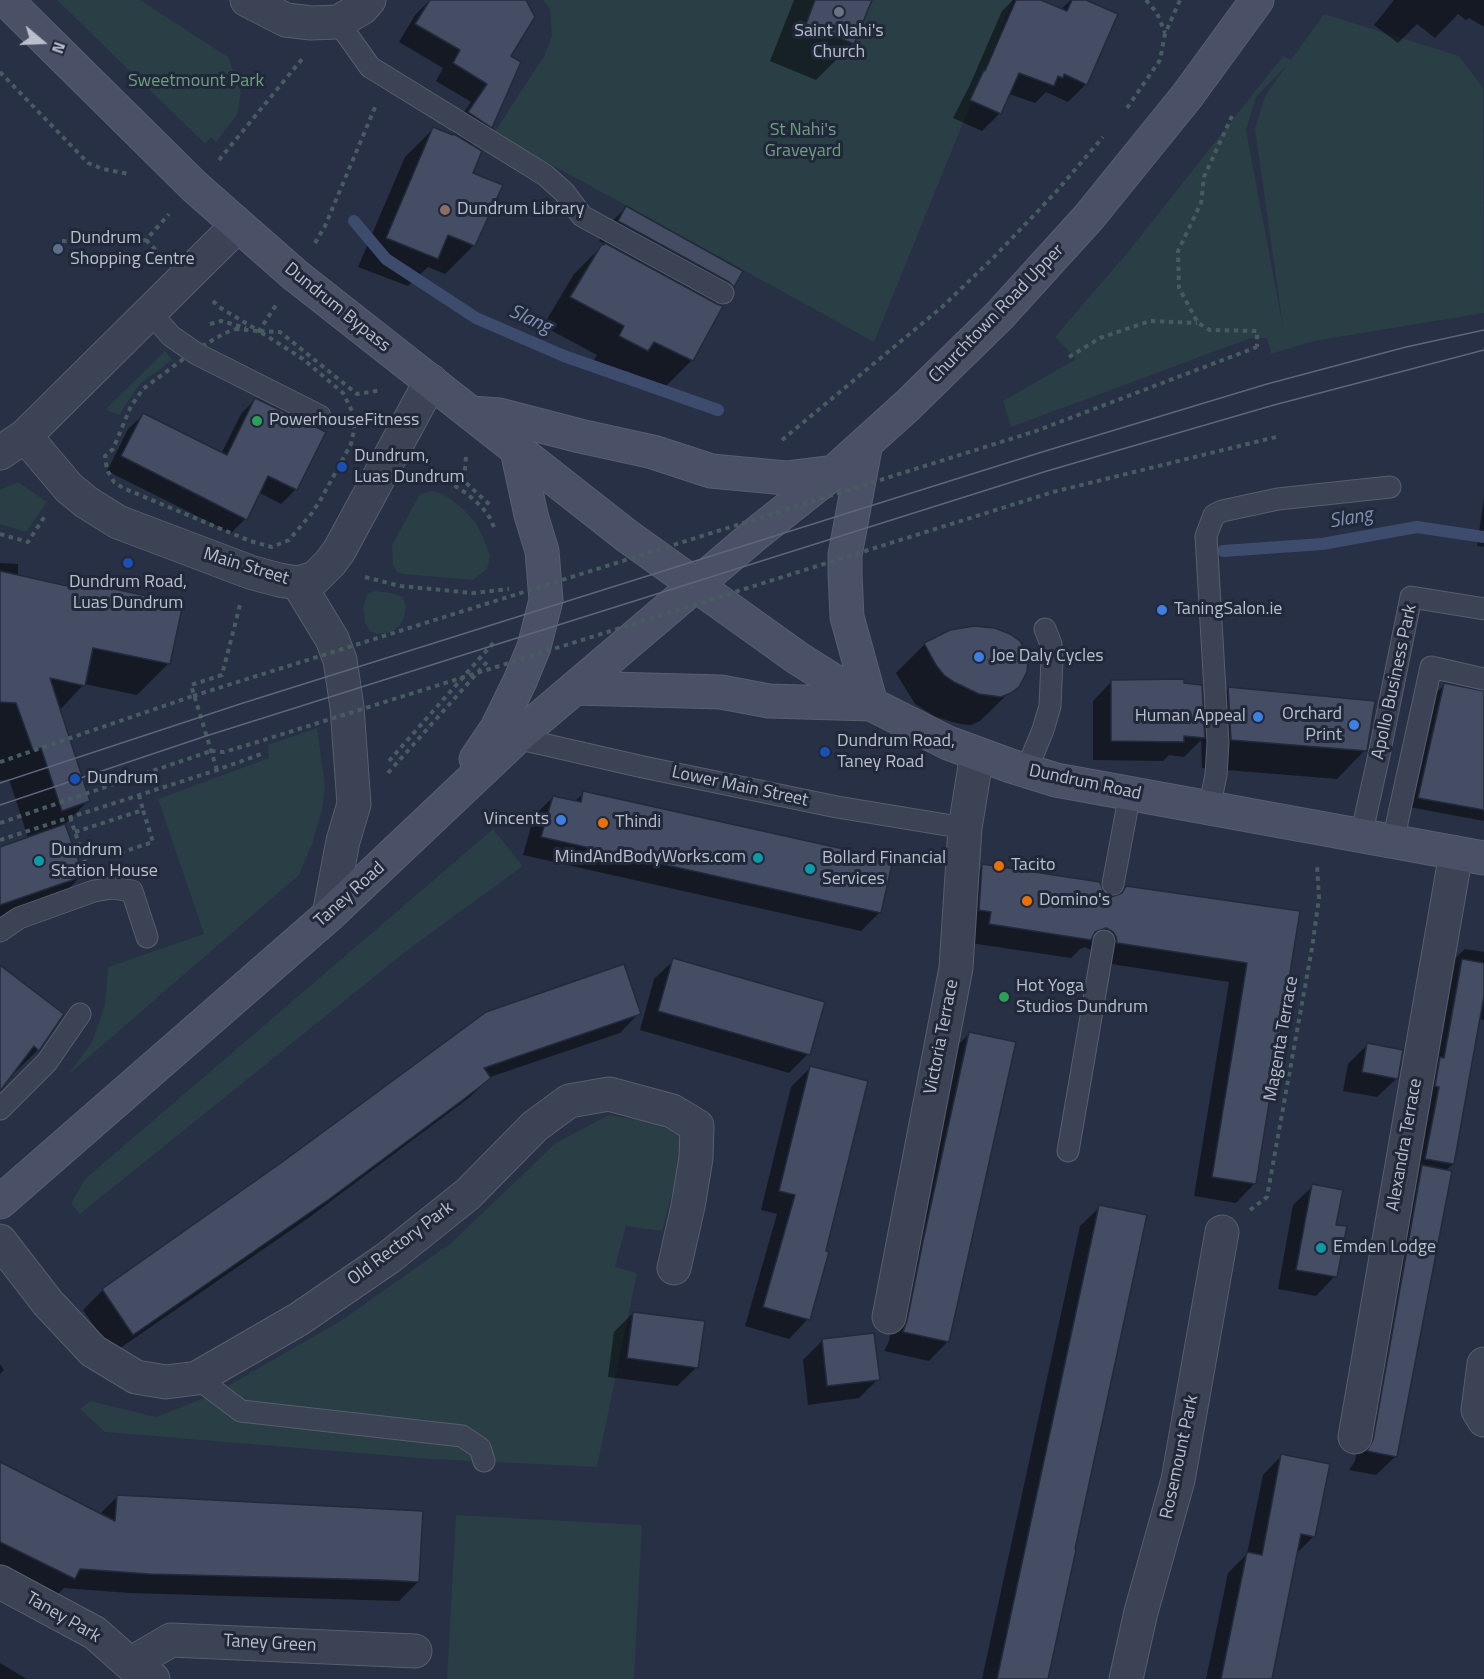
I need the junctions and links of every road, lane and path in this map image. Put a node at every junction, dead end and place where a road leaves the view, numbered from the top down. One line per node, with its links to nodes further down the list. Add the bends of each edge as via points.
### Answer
1 (6, 0): 16 (main road, Dundrum Bypass)
2 (247, 0): 7 (street, via 286,20)
3 (369, 0): 7 (street)
4 (1146, 0): 8 (path, via 1157,13)
5 (1180, 0): 8 (path)
6 (1255, 0): 30 (main road, Churchtown Road Upper, via 1187,96 1089,217 1000,315)
7 (338, 22): 10 (lane, via 369,68); 14 (path, via 282,82)
8 (1165, 34): 12 (path, via 1160,60)
9 (0, 72): 15 (path, via 88,163)
10 (388, 78): 17 (path); 20 (lane, via 545,175 582,216)
11 (1232, 116): 22 (path, via 1204,177 1201,203 1179,251 1179,288)
12 (1120, 117)
13 (1108, 131): 28 (path, via 1055,193 942,307)
14 (227, 151)
15 (137, 177)
16 (238, 225): 21 (street, Main Street); 25 (main road, Dundrum Bypass)
17 (325, 226)
18 (146, 240): 19 (path)
19 (62, 241)
20 (723, 293)
21 (150, 312): 23 (lane, via 171,336); 31 (street, Main Street)
22 (1198, 323): 24 (path, via 1150,321 1100,338); 57 (path, bridge, via 1210,330 1257,331 1257,347 1035,431)
23 (194, 351): 23 (path, via 143,389 105,456 107,470 114,483 123,488 250,541 272,547 280,545 308,518 333,479 351,444 355,421 352,410 343,393 303,359 259,331 235,329); 27 (lane)
24 (1069, 357)
25 (430, 381): 26 (main road, Dundrum Bypass); 43 (street, Main Street, via 339,551 315,578)
26 (470, 412): 32 (main road, Dundrum Bypass); 33 (main road, via 499,415 653,452 711,471 786,478); 36 (path, via 464,481)
27 (320, 416)
28 (793, 430)
29 (1280, 436): 62 (path, bridge, via 1053,492 251,744 224,752)
30 (866, 443): 33 (main road, Churchtown Road Upper); 59 (main road, via 844,573 847,617)
31 (13, 444): 41 (street, Main Street, via 103,513)
32 (518, 450): 44 (main road, Dundrum Bypass, via 627,536); 74 (main road, via 542,551 546,600 542,619 534,648 497,728)
33 (834, 472): 44 (main road, Churchtown Road Upper)
34 (417, 476): 39 (path, via 437,476 466,493 482,507)
35 (1390, 487): 72 (lane, via 1278,500 1214,515 1206,536 1218,742)
36 (497, 513)
37 (46, 515): 38 (path, via 28,542)
38 (0, 534)
39 (496, 534)
40 (366, 567): 46 (path, via 361,577 400,586 473,593)
41 (250, 572): 43 (street, Main Street); 57 (path, via 222,675 191,686)
42 (508, 580): 46 (path)
43 (298, 583): 87 (street, via 332,639 340,660 347,707 354,804)
44 (696, 584): 56 (main road, Taney Road); 59 (main road, Dundrum Road, via 799,659)
45 (520, 588): 47 (path)
46 (509, 589): 48 (path)
47 (519, 598)
48 (509, 604)
49 (1484, 609): 80 (lane, Apollo Business Park, via 1412,597)
50 (1045, 629): 68 (lane, via 1052,652 1050,706)
51 (356, 637): 53 (path)
52 (497, 639): 66 (path)
53 (359, 648)
54 (490, 658): 69 (path)
55 (1484, 679): 82 (lane, via 1431,667 1419,759)
56 (575, 687): 59 (main road, via 721,692 769,702); 61 (main road, Taney Road)
57 (193, 696): 62 (path); 65 (path)
58 (372, 701): 60 (path)
59 (871, 704): 64 (main road, Dundrum Road, via 921,731)
60 (375, 712)
61 (516, 738): 74 (main road, Taney Road); 77 (lane, Lower Main Street, via 837,807)
62 (211, 751): 67 (path); 76 (path)
63 (264, 753): 67 (path)
64 (977, 754): 68 (main road, Dundrum Road); 77 (street, Victoria Terrace)
65 (0, 762)
66 (383, 768)
67 (217, 770): 71 (path)
68 (1026, 771): 70 (main road, Dundrum Road)
69 (386, 776)
70 (1130, 793): 72 (main road, Dundrum Road); 86 (lane)
71 (139, 795): 73 (path); 75 (path)
72 (1209, 809): 78 (main road, Dundrum Road)
73 (143, 810): 79 (path); 84 (path, via 153,842)
74 (439, 813): 87 (main road, Taney Road)
75 (70, 817): 79 (path); 81 (path)
76 (0, 823)
77 (965, 828): 98 (street, Victoria Terrace, via 956,968)
78 (1316, 828): 80 (main road, Dundrum Road); 95 (path, Magenta Terrace, via 1319,898 1267,1197)
79 (75, 832): 85 (path, via 86,864)
80 (1360, 836): 82 (main road, Dundrum Road)
81 (0, 840)
82 (1393, 841): 83 (main road, Dundrum Road)
83 (1470, 856): 102 (street, Alexandra Terrace)
84 (103, 858)
85 (94, 861)
86 (1113, 884)
87 (329, 915): 94 (main road, Taney Road)
88 (0, 931): 89 (lane, via 20,918 112,888 132,891)
89 (147, 937)
90 (1104, 941): 93 (lane)
91 (80, 1014): 92 (lane, via 47,1062)
92 (0, 1109)
93 (1068, 1151)
94 (0, 1202)
95 (1222, 1233): 107 (street, Rosemount Park, via 1178,1480)
96 (0, 1241): 100 (street, Old Rectory Park, via 48,1303 93,1351 136,1377 166,1382)
97 (674, 1268): 100 (street, Old Rectory Park, via 696,1158 697,1126 672,1111 609,1094 569,1101 535,1126 468,1194 388,1258 299,1319)
98 (889, 1317)
99 (1484, 1364): 101 (street, via 1478,1410)
100 (196, 1378): 103 (lane, via 241,1410 462,1436 480,1448)
101 (1484, 1420)
102 (1355, 1437)
103 (484, 1461)
104 (0, 1582): 106 (street, Taney Park, via 95,1634)
105 (416, 1651): 106 (street, Taney Green, via 171,1640)
106 (142, 1671)
107 (1126, 1679)

